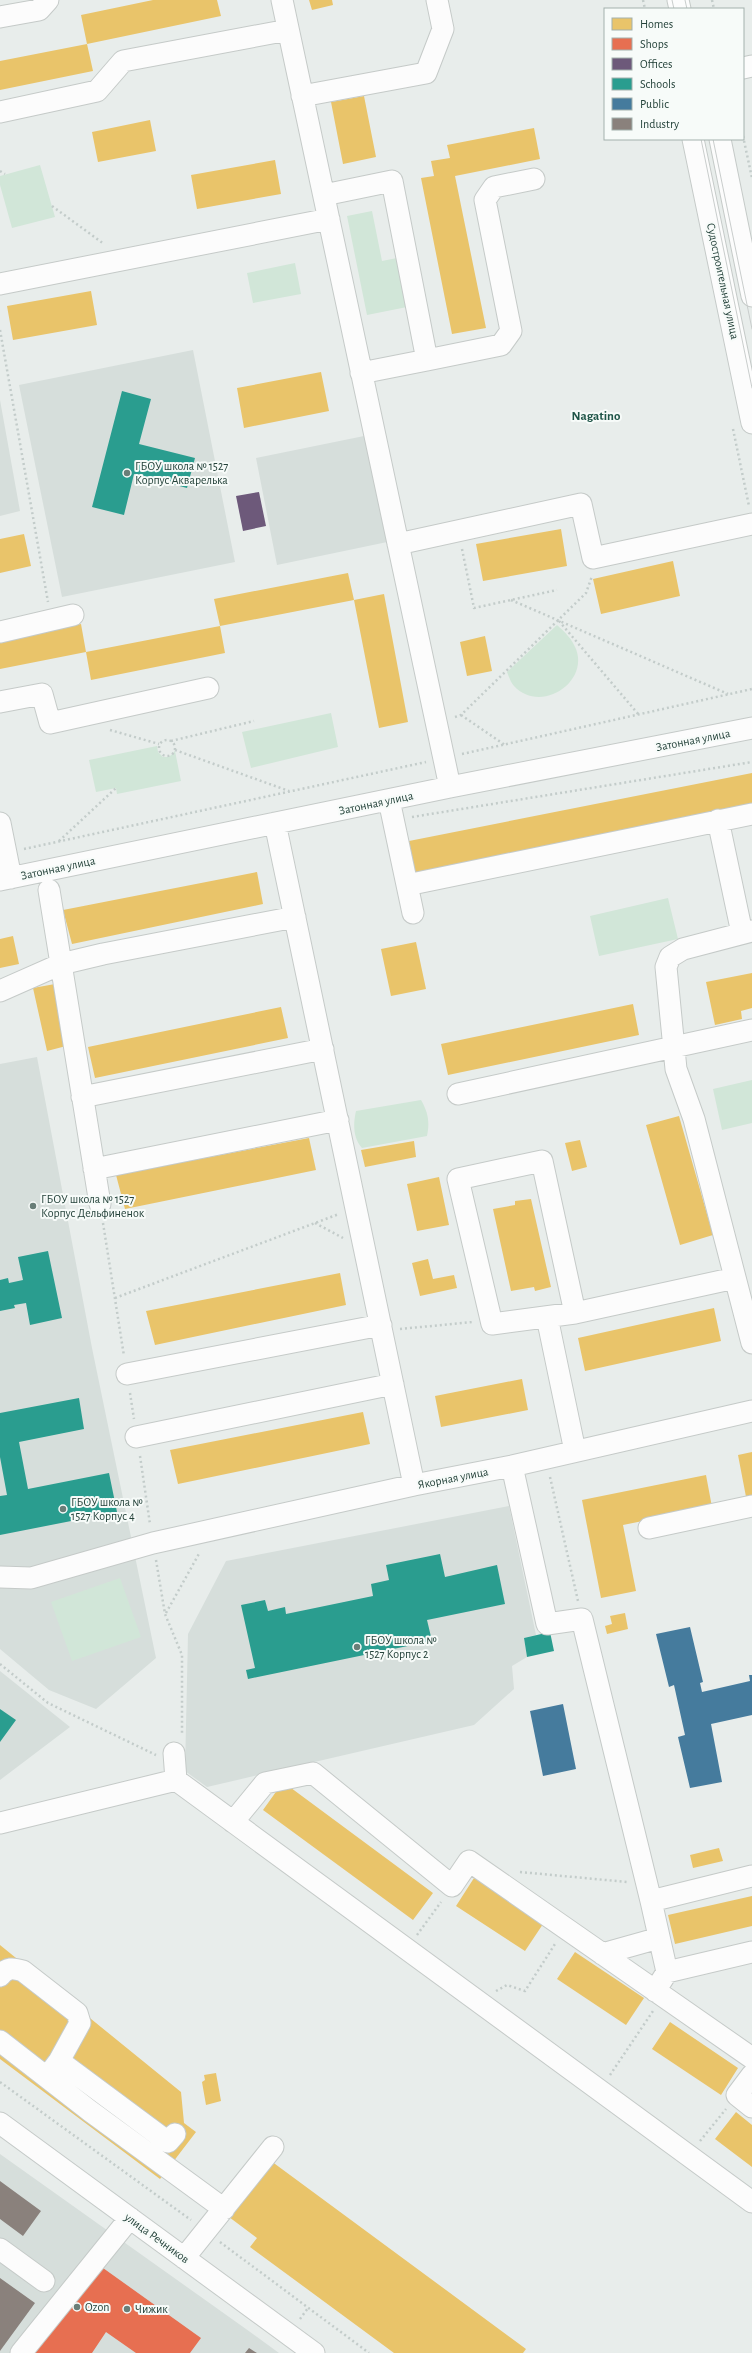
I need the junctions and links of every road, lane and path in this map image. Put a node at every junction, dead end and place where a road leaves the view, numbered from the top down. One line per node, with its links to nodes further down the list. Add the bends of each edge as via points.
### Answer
1 (48, 0): 4 (street, via 39,10)
2 (282, 0): 5 (street)
3 (437, 0): 6 (street, via 443,29 426,73)
4 (0, 17)
5 (288, 30): 6 (street); 7 (street, via 123,61 97,91)
6 (302, 96): 16 (street)
7 (0, 112)
8 (693, 140): 21 (street, Судостроительная улица)
9 (707, 140): 21 (street)
10 (720, 140): 21 (street, Судостроительная улица)
11 (744, 140): 14 (path)
12 (0, 171): 13 (path)
13 (5, 174)
14 (752, 178)
15 (534, 179): 24 (street, via 494,187 485,200 511,331 501,345)
16 (324, 195): 18 (street); 24 (street, via 392,181)
17 (52, 206): 19 (path)
18 (329, 219): 19 (street); 25 (street)
19 (125, 259): 20 (street)
20 (0, 284)
21 (744, 307): 23 (street); 26 (street, Судостроительная улица)
22 (0, 330): 34 (path)
23 (752, 359)
24 (427, 360): 25 (street)
25 (361, 373): 29 (street)
26 (752, 423)
27 (752, 524): 30 (street)
28 (458, 531): 29 (street); 30 (street, via 581,504 593,558); 32 (path, via 474,608)
29 (398, 544): 44 (street)
30 (598, 557): 35 (path, via 586,593)
31 (557, 590): 32 (path)
32 (511, 600): 35 (path)
33 (73, 615): 34 (street)
34 (51, 620): 36 (street)
35 (559, 621): 39 (path); 41 (path); 42 (path)
36 (0, 632)
37 (208, 688): 40 (street, via 50,723 42,694)
38 (752, 689): 39 (path)
39 (729, 694): 42 (path)
40 (0, 702)
41 (461, 715): 44 (path); 49 (path)
42 (639, 715): 49 (path)
43 (254, 721): 47 (path)
44 (436, 723): 51 (street)
45 (752, 728): 52 (street, Затонная улица)
46 (108, 729): 48 (path)
47 (171, 741): 48 (path, via 163,740); 50 (path, via 175,745)
48 (159, 744): 50 (path, via 160,752 164,756 169,756)
49 (506, 746): 51 (path)
50 (175, 750): 54 (path)
51 (443, 758): 52 (street); 54 (path)
52 (450, 787): 55 (street, Затонная улица)
53 (116, 788): 60 (path)
54 (290, 791): 60 (path)
55 (389, 800): 59 (street, Затонная улица); 63 (street)
56 (752, 814): 57 (street)
57 (718, 820): 63 (street); 67 (street)
58 (0, 823): 61 (street)
59 (275, 823): 62 (street, Затонная улица); 66 (street)
60 (59, 841): 61 (path)
61 (6, 853): 62 (street)
62 (5, 879)
63 (407, 885): 65 (street)
64 (49, 890): 68 (street)
65 (413, 913)
66 (295, 917): 68 (street); 72 (street)
67 (747, 932): 71 (street, via 683,949 670,958 666,967)
68 (61, 964): 69 (street); 74 (street)
69 (0, 992)
70 (752, 1030): 71 (street)
71 (673, 1046): 73 (street); 81 (street, via 676,1069 694,1119)
72 (323, 1050): 74 (street); 75 (street)
73 (458, 1094)
74 (82, 1097): 76 (street)
75 (338, 1120): 76 (street); 78 (street)
76 (94, 1169): 77 (street)
77 (100, 1204)
78 (356, 1208): 79 (path); 80 (street)
79 (315, 1223): 80 (path); 82 (path)
80 (365, 1250): 87 (street)
81 (735, 1278): 83 (street); 85 (street)
82 (115, 1298)
83 (575, 1313): 84 (street); 86 (street, via 542,1161 458,1180)
84 (547, 1317): 86 (street, via 492,1324); 93 (street)
85 (749, 1317): 88 (street)
86 (490, 1320): 87 (path)
87 (381, 1328): 89 (street); 90 (street)
88 (752, 1343)
89 (127, 1374)
90 (393, 1384): 92 (street); 96 (street)
91 (752, 1411): 93 (street, Якорная улица)
92 (136, 1437)
93 (575, 1451): 94 (street, Якорная улица)
94 (546, 1458): 95 (street, Якорная улица); 103 (path)
95 (512, 1466): 96 (street, Якорная улица); 103 (street, via 547,1624)
96 (414, 1485): 99 (street, Якорная улица)
97 (752, 1506): 98 (street)
98 (649, 1528)
99 (213, 1529): 100 (street, Якорная улица); 102 (path)
100 (154, 1543): 101 (street, Якорная улица, via 31,1578); 102 (path)
101 (0, 1578)
102 (165, 1614): 105 (path, via 182,1655 182,1744)
103 (582, 1619): 111 (street)
104 (0, 1664): 105 (path, via 48,1703)
105 (175, 1766): 106 (street); 107 (street)
106 (233, 1822): 110 (street, via 265,1783 313,1773); 114 (street)
107 (0, 1824)
108 (512, 1872): 111 (path)
109 (752, 1876): 111 (street)
110 (452, 1886): 112 (street, via 469,1861); 114 (path)
111 (649, 1892): 113 (street)
112 (565, 1928): 116 (street); 120 (path, via 525,1991 507,1985)
113 (659, 1938): 116 (street); 117 (street)
114 (407, 1948): 120 (street)
115 (752, 1952): 117 (street)
116 (602, 1954): 119 (street)
117 (667, 1972): 119 (street)
118 (0, 1976): 123 (street, via 4,1970 14,1968 23,1971 77,2014 80,2023)
119 (659, 1994): 122 (street); 127 (path)
120 (479, 2002): 127 (street)
121 (0, 2041): 125 (street)
122 (752, 2058)
123 (59, 2060): 125 (street); 130 (street, via 168,2142)
124 (752, 2075): 128 (street)
125 (47, 2077): 134 (street)
126 (0, 2082): 136 (path)
127 (599, 2090): 132 (street)
128 (745, 2101): 132 (path)
129 (0, 2123): 135 (street, улица Речников)
130 (175, 2134)
131 (273, 2147): 134 (street)
132 (689, 2156): 133 (street)
133 (752, 2202)
134 (224, 2209): 136 (street)
135 (130, 2218): 138 (street, улица Речников); 141 (street)
136 (206, 2232): 138 (street); 142 (path)
137 (0, 2249): 139 (street)
138 (184, 2258): 140 (street, улица Речников)
139 (44, 2281)
140 (311, 2352)
141 (21, 2353)
142 (369, 2353)

